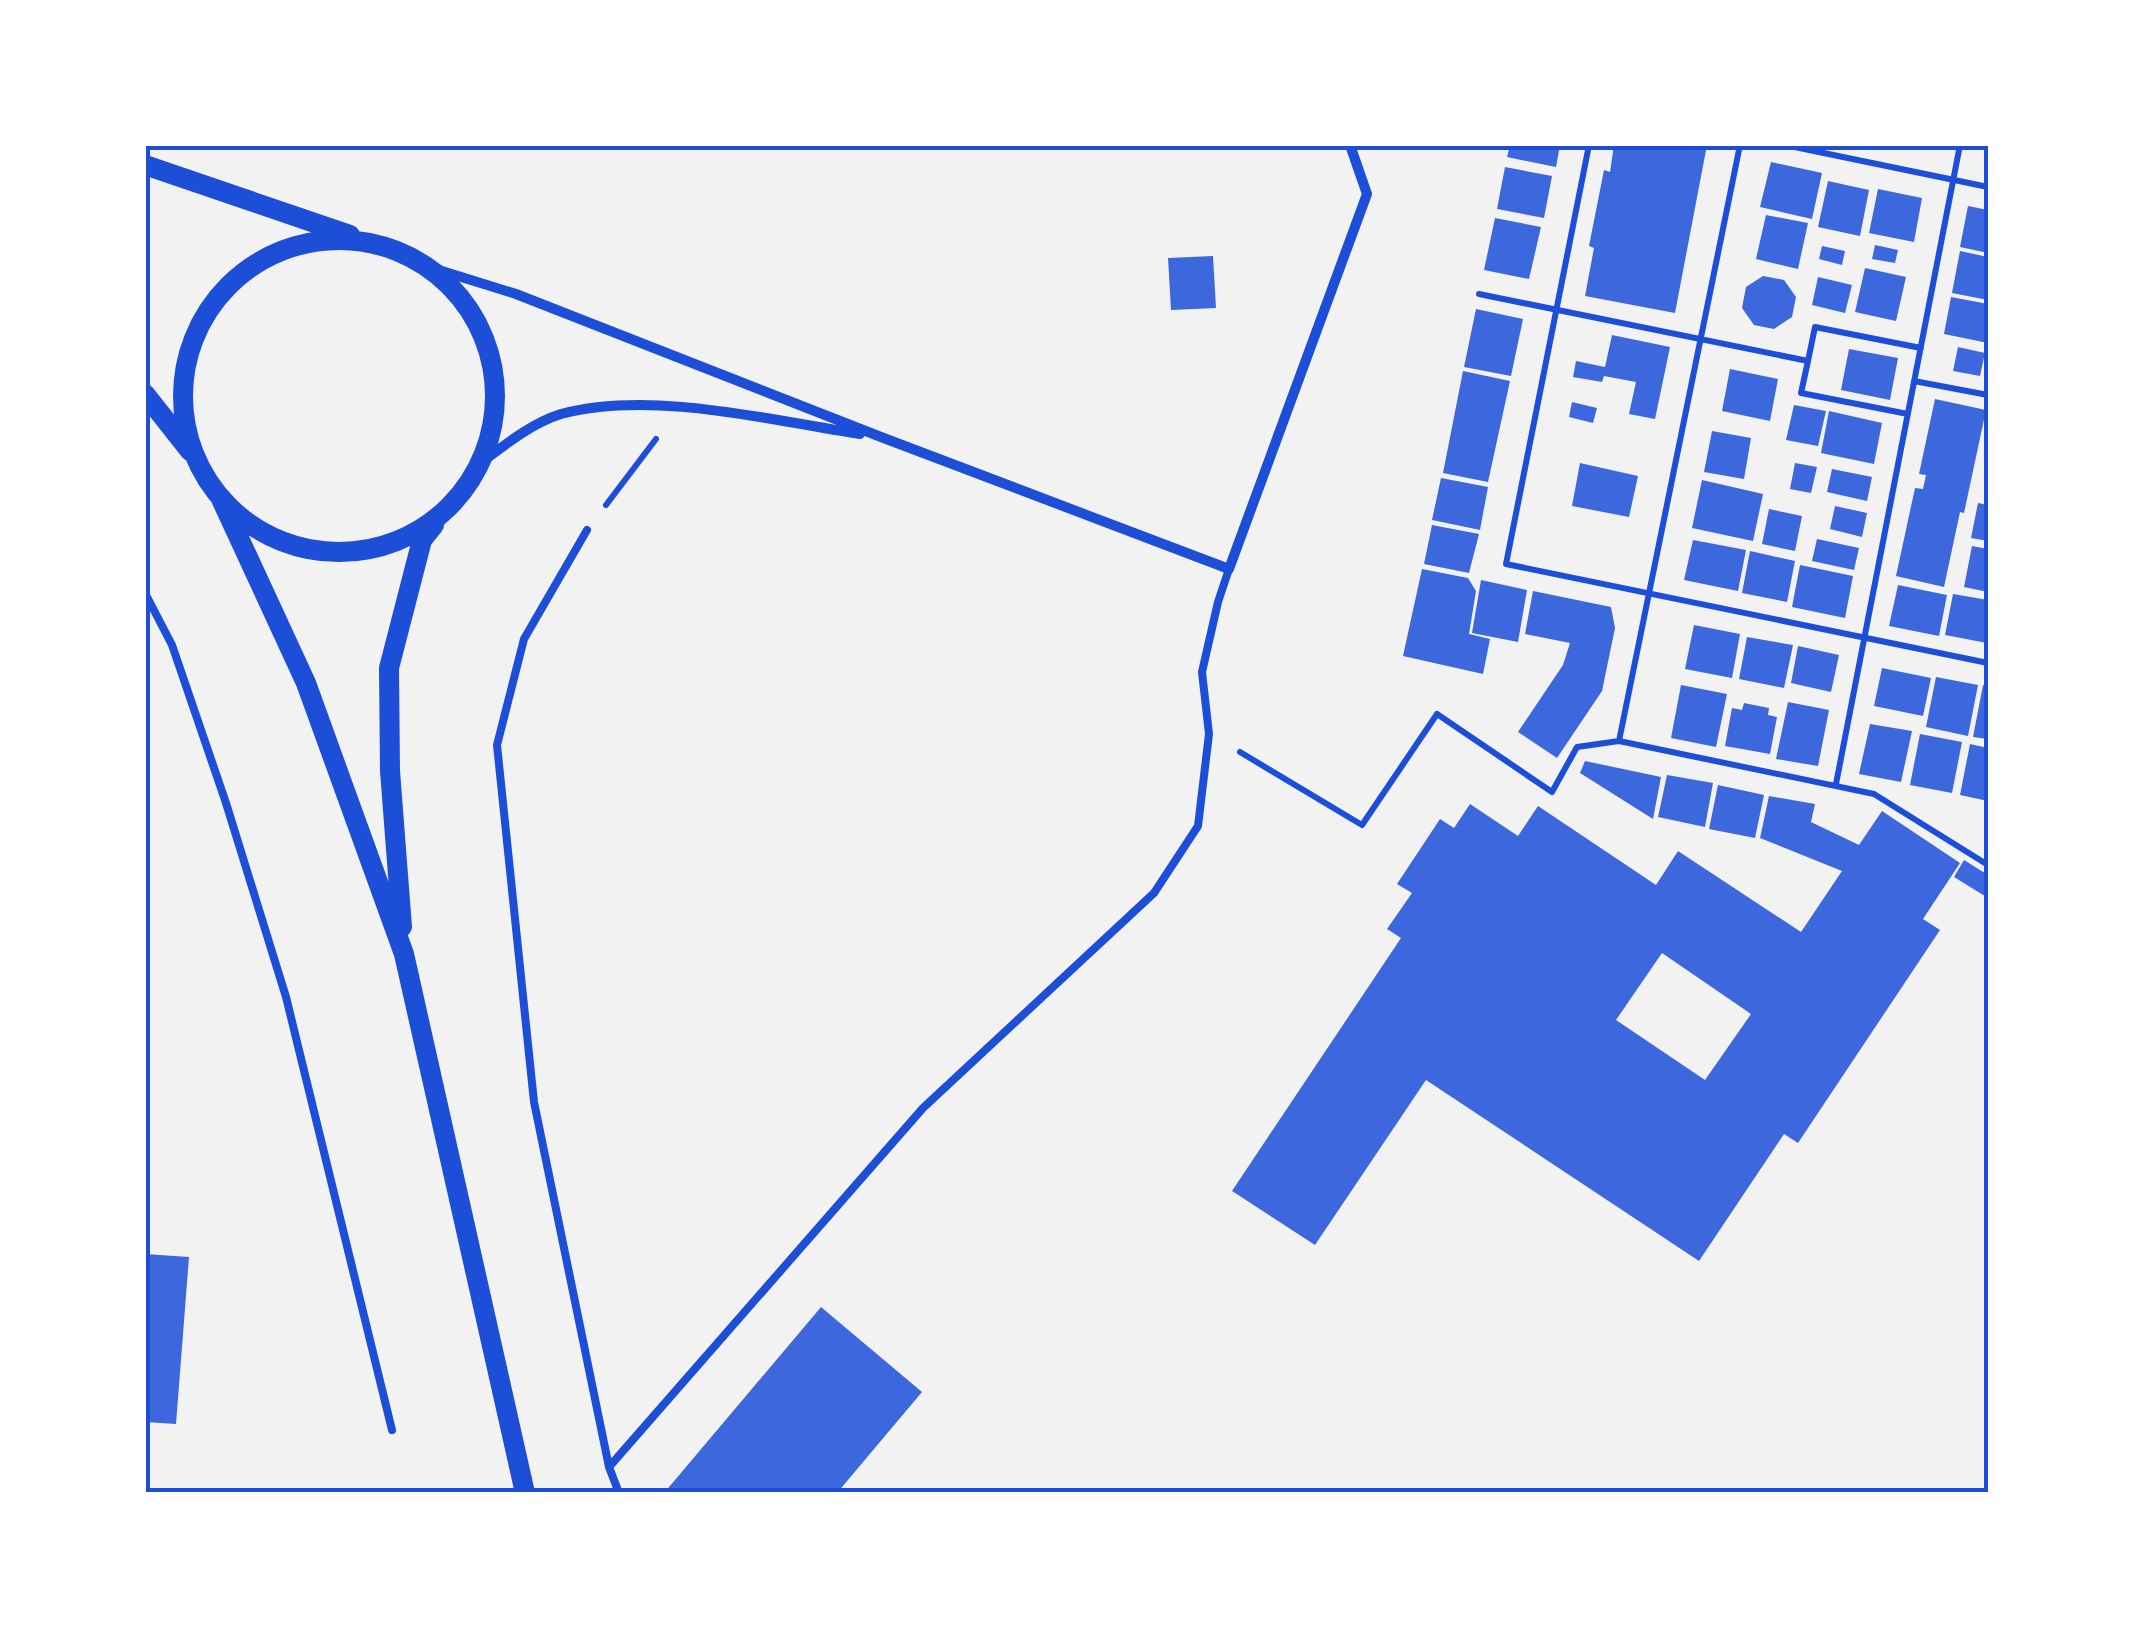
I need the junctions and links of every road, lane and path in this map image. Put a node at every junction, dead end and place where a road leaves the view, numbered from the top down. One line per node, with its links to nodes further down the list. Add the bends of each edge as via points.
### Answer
1 (1350, 145): 27 (street, via 1367,194)
2 (1589, 145): 12 (path)
3 (1740, 145): 13 (path)
4 (1785, 145): 7 (path)
5 (1960, 145): 7 (path)
6 (145, 165): 9 (main road)
7 (1953, 180): 8 (path); 14 (path)
8 (1988, 186)
9 (371, 242): 10 (main road); 22 (main road, via 314,240 262,259 218,294 188,362 182,399)
10 (429, 267): 21 (street, via 516,294); 23 (main road, via 468,306 490,354 496,409)
11 (1479, 294): 12 (path)
12 (1556, 310): 13 (path); 29 (path, via 1506,564)
13 (1701, 339): 15 (path); 29 (path)
14 (1920, 348): 15 (path, via 1815,327); 16 (path)
15 (1808, 361): 20 (path, via 1801,393)
16 (1914, 381): 18 (path); 20 (path)
17 (145, 394): 22 (main road)
18 (1988, 396)
19 (682, 406): 21 (street); 23 (street, via 621,405 559,415); 26 (path)
20 (1908, 414): 30 (path)
21 (881, 437): 27 (street)
22 (192, 454): 24 (main road)
23 (482, 462): 25 (main road)
24 (220, 499): 25 (main road, via 259,532 307,550 357,551 406,538); 36 (main road, via 306,684)
25 (448, 508): 36 (main road, via 422,540 388,668)
26 (587, 530): 38 (lane, via 524,639 497,745 534,1102)
27 (1229, 568): 32 (lane, via 1202,672)
28 (145, 593): 37 (lane, via 172,645 286,997)
29 (1650, 594): 30 (path); 33 (path)
30 (1864, 638): 31 (path); 34 (path)
31 (1988, 663)
32 (1209, 734): 33 (path, via 1362,826 1436,714 1552,792 1577,747); 38 (lane, via 1198,826 1154,893 923,1108)
33 (1619, 741): 34 (path)
34 (1836, 784): 35 (path, via 1874,794)
35 (1988, 865)
36 (404, 954): 39 (main road)
37 (392, 1430)
38 (610, 1466): 40 (lane)
39 (526, 1493)
40 (619, 1493)

